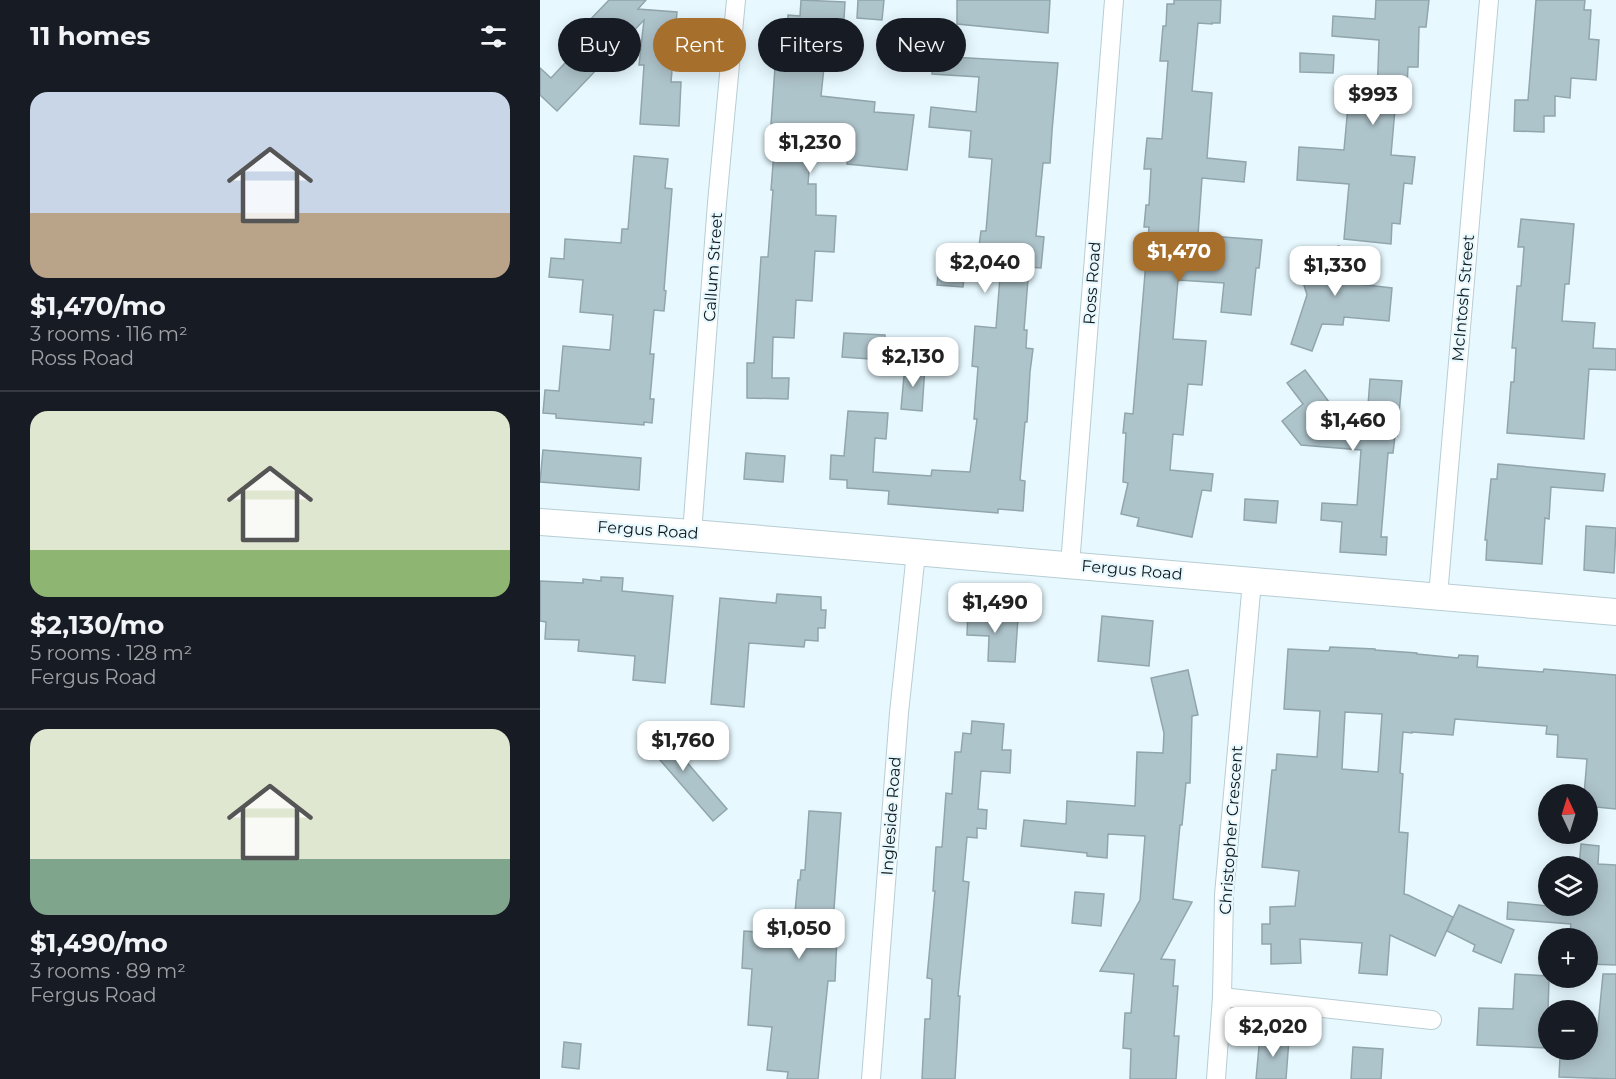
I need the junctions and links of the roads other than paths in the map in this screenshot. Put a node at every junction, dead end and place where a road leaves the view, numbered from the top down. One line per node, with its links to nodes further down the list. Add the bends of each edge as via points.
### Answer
1 (736, 0): 5 (street, Callum Street)
2 (1114, 0): 7 (street, Ross Road)
3 (1488, 0): 9 (street, McIntosh Street)
4 (540, 522): 5 (street, Fergus Road)
5 (692, 533): 6 (street, Fergus Road)
6 (916, 553): 7 (street, Fergus Road); 13 (street, Ingleside Road, via 899,713)
7 (1070, 565): 8 (street, Fergus Road)
8 (1252, 580): 9 (street, Fergus Road); 11 (street, Christopher Crescent, via 1224,895)
9 (1438, 596): 10 (street, Fergus Road)
10 (1616, 612)
11 (1222, 997): 12 (street); 14 (street, Christopher Crescent)
12 (1432, 1020)
13 (871, 1079)
14 (1216, 1079)

